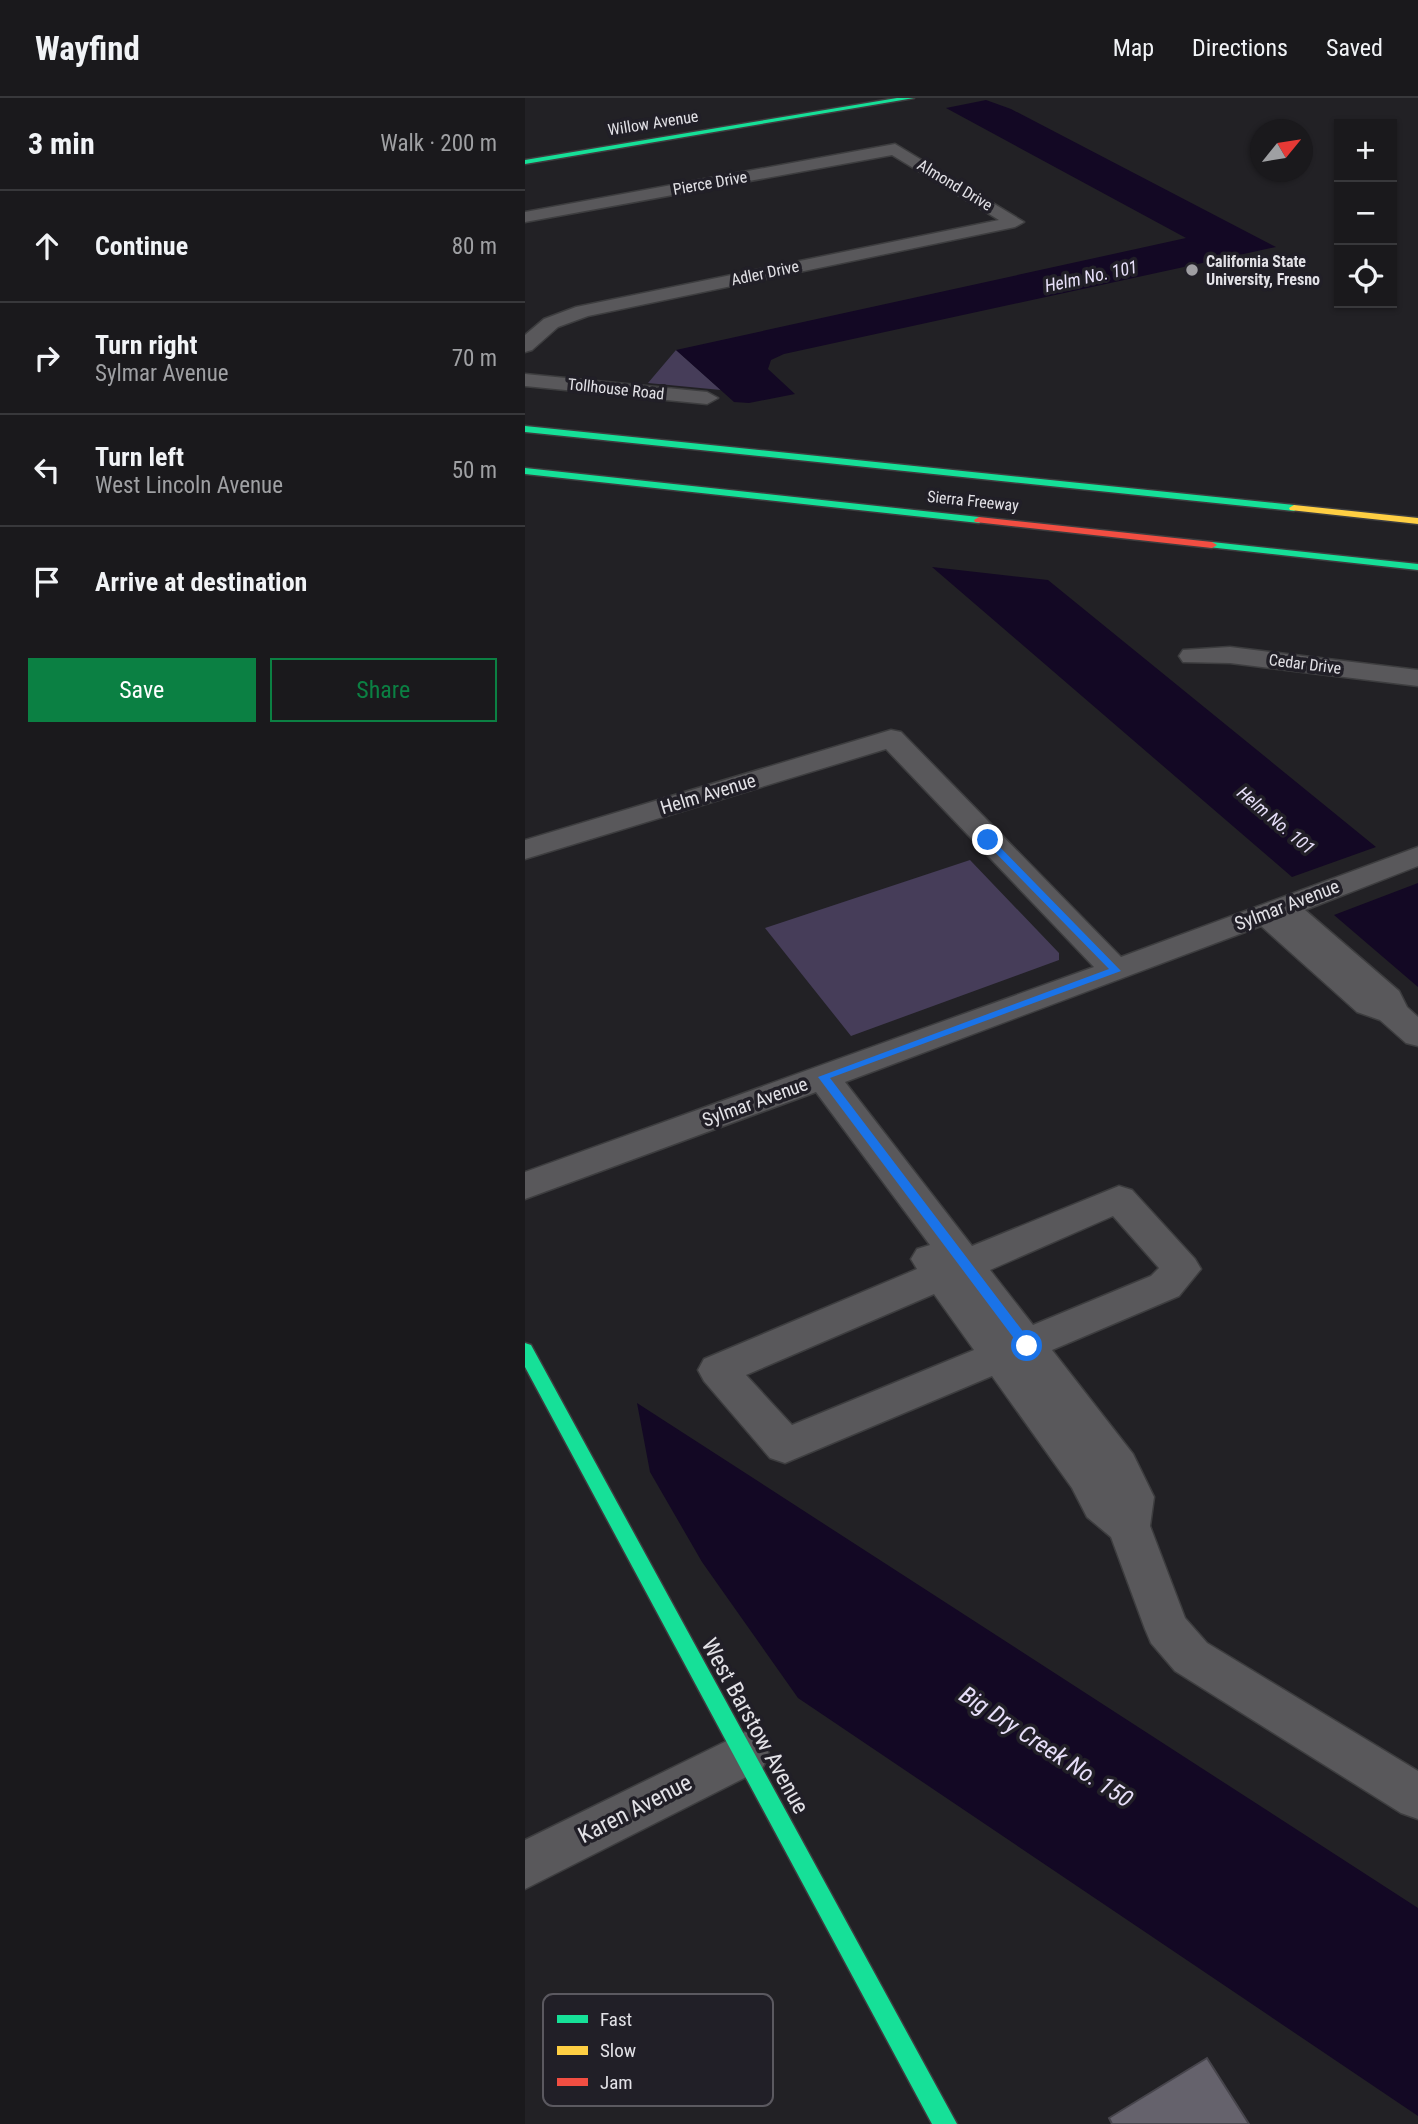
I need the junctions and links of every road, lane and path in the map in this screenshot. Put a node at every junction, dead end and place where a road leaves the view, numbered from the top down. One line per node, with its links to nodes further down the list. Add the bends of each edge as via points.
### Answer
1 (837, 98): 3 (main road, Willow Avenue)
2 (911, 98): 5 (main road, Willow Avenue)
3 (525, 149)
4 (895, 149): 6 (street, Pierce Drive); 7 (street, Almond Drive)
5 (525, 162)
6 (525, 217)
7 (1015, 222): 8 (street, Adler Drive, via 583,311 551,323)
8 (525, 346)
9 (525, 380): 10 (street, Tollhouse Road)
10 (707, 398)
11 (525, 429): 13 (main road, Sierra Freeway)
12 (525, 471): 14 (main road, Sierra Freeway)
13 (1418, 521)
14 (1418, 567)
15 (1192, 656): 16 (street, Cedar Drive, via 1230,655)
16 (1418, 678)
17 (525, 850): 20 (street, Helm Avenue, via 891,738)
18 (1418, 856): 19 (street, Sylmar Avenue)
19 (1273, 910): 20 (street, Sylmar Avenue); 21 (street, via 1387,998 1392,1012)
20 (1116, 971): 22 (street, Sylmar Avenue)
21 (1418, 1035)
22 (812, 1081): 23 (street, Sylmar Avenue); 24 (street)
23 (525, 1186)
24 (954, 1271): 26 (street); 26 (street, via 1119,1199 1182,1269 1165,1286); 26 (street, via 719,1370 785,1446)
25 (525, 1350): 27 (main road, West Barstow Avenue)
26 (1014, 1351): 28 (street, via 1102,1505 1129,1527 1167,1629 1191,1657)
27 (745, 1754): 29 (street, Karen Avenue); 30 (main road, West Barstow Avenue)
28 (1418, 1797)
29 (525, 1865)
30 (944, 2124)

